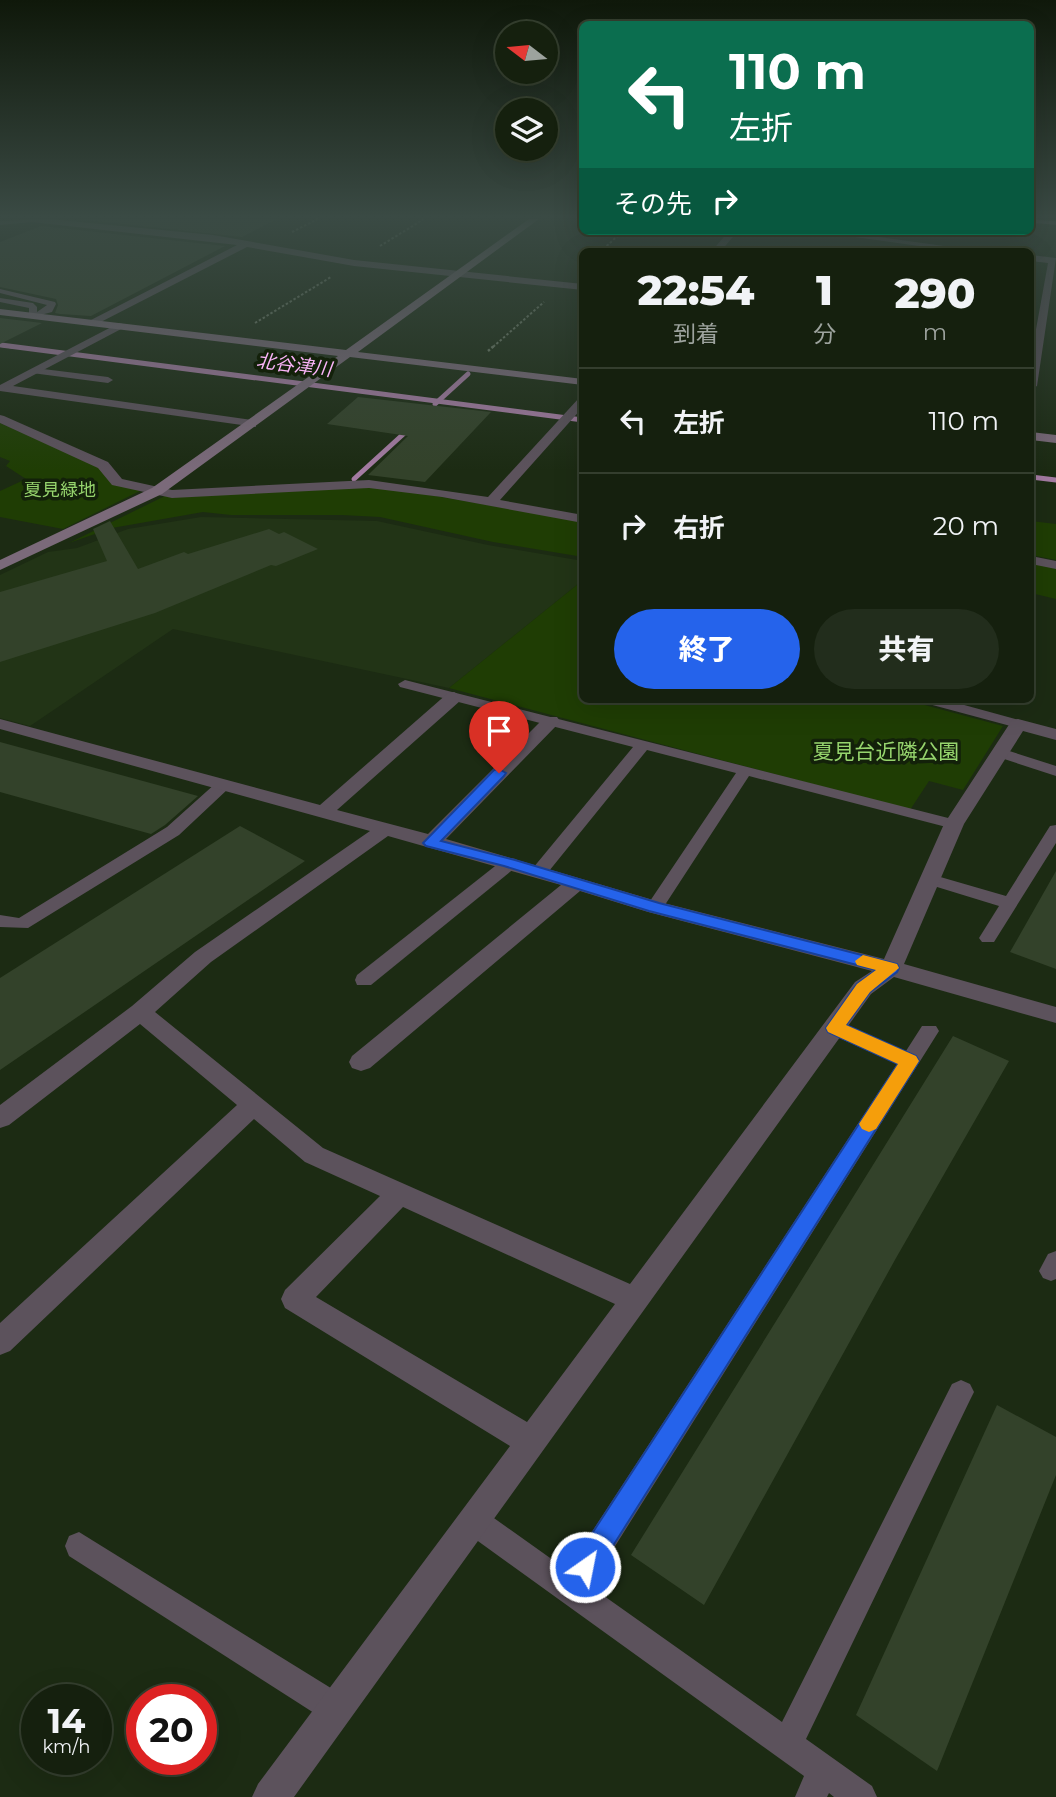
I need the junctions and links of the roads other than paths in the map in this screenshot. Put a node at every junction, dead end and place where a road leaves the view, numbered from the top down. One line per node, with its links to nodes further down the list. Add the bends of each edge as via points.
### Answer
1 (17, 303): 7 (lane, via 33,307)
2 (47, 303): 7 (lane, via 52,304 49,310)
3 (132, 303): 8 (street)
4 (417, 303): 12 (street)
5 (1043, 303): 10 (street)
6 (0, 312): 7 (street)
7 (32, 316): 8 (street)
8 (93, 323): 9 (street)
9 (118, 326): 12 (street); 13 (street)
10 (1035, 332): 11 (street)
11 (1056, 334)
12 (348, 354): 15 (street); 19 (street)
13 (35, 371): 14 (lane); 16 (street)
14 (108, 380)
15 (579, 382)
16 (1, 388): 19 (street)
17 (579, 405): 23 (street)
18 (0, 419): 22 (street, via 103,465 117,482)
19 (251, 424): 22 (street)
20 (1034, 436): 21 (street)
21 (1056, 439)
22 (156, 491): 23 (street, via 197,494 369,484); 27 (street)
23 (490, 503): 24 (street)
24 (579, 518)
25 (1034, 561): 26 (street)
26 (1056, 565)
27 (0, 566)
28 (405, 684): 29 (lane)
29 (454, 696): 31 (lane); 40 (street)
30 (941, 703): 33 (lane)
31 (551, 721): 35 (lane); 44 (street)
32 (0, 724): 39 (street)
33 (1018, 724): 34 (street); 36 (street)
34 (1056, 735)
35 (643, 744): 37 (lane); 46 (lane)
36 (1000, 753): 38 (lane); 41 (street)
37 (746, 771): 41 (lane); 50 (lane)
38 (1056, 771)
39 (222, 786): 40 (street); 51 (lane, via 173,831 22,925)
40 (322, 813): 42 (street)
41 (954, 824): 47 (street)
42 (384, 830): 44 (street); 55 (street, via 203,957)
43 (1056, 830): 49 (lane)
44 (431, 843): 45 (street)
45 (510, 863): 46 (street); 54 (lane)
46 (539, 872): 48 (street)
47 (930, 879): 49 (lane); 53 (street)
48 (575, 885): 50 (street); 60 (street)
49 (1010, 903): 52 (lane)
50 (655, 907): 53 (street)
51 (0, 921)
52 (988, 938)
53 (891, 968): 56 (street); 57 (street, via 863,988)
54 (364, 980)
55 (140, 1012): 61 (street); 62 (street)
56 (1056, 1015)
57 (835, 1028): 59 (lane); 64 (street)
58 (929, 1031): 59 (lane)
59 (909, 1061): 70 (lane)
60 (361, 1062)
61 (253, 1105): 63 (street, via 314,1155); 65 (street)
62 (0, 1118)
63 (400, 1193): 64 (street); 67 (street, via 295,1299)
64 (636, 1300): 67 (street)
65 (0, 1342)
66 (961, 1392): 72 (lane)
67 (532, 1441): 68 (street)
68 (474, 1521): 70 (lane); 71 (street)
69 (79, 1546): 71 (lane)
70 (571, 1590): 72 (lane)
71 (336, 1709): 74 (street)
72 (787, 1744): 73 (lane)
73 (817, 1784): 75 (lane)
74 (271, 1797)
75 (861, 1797)

